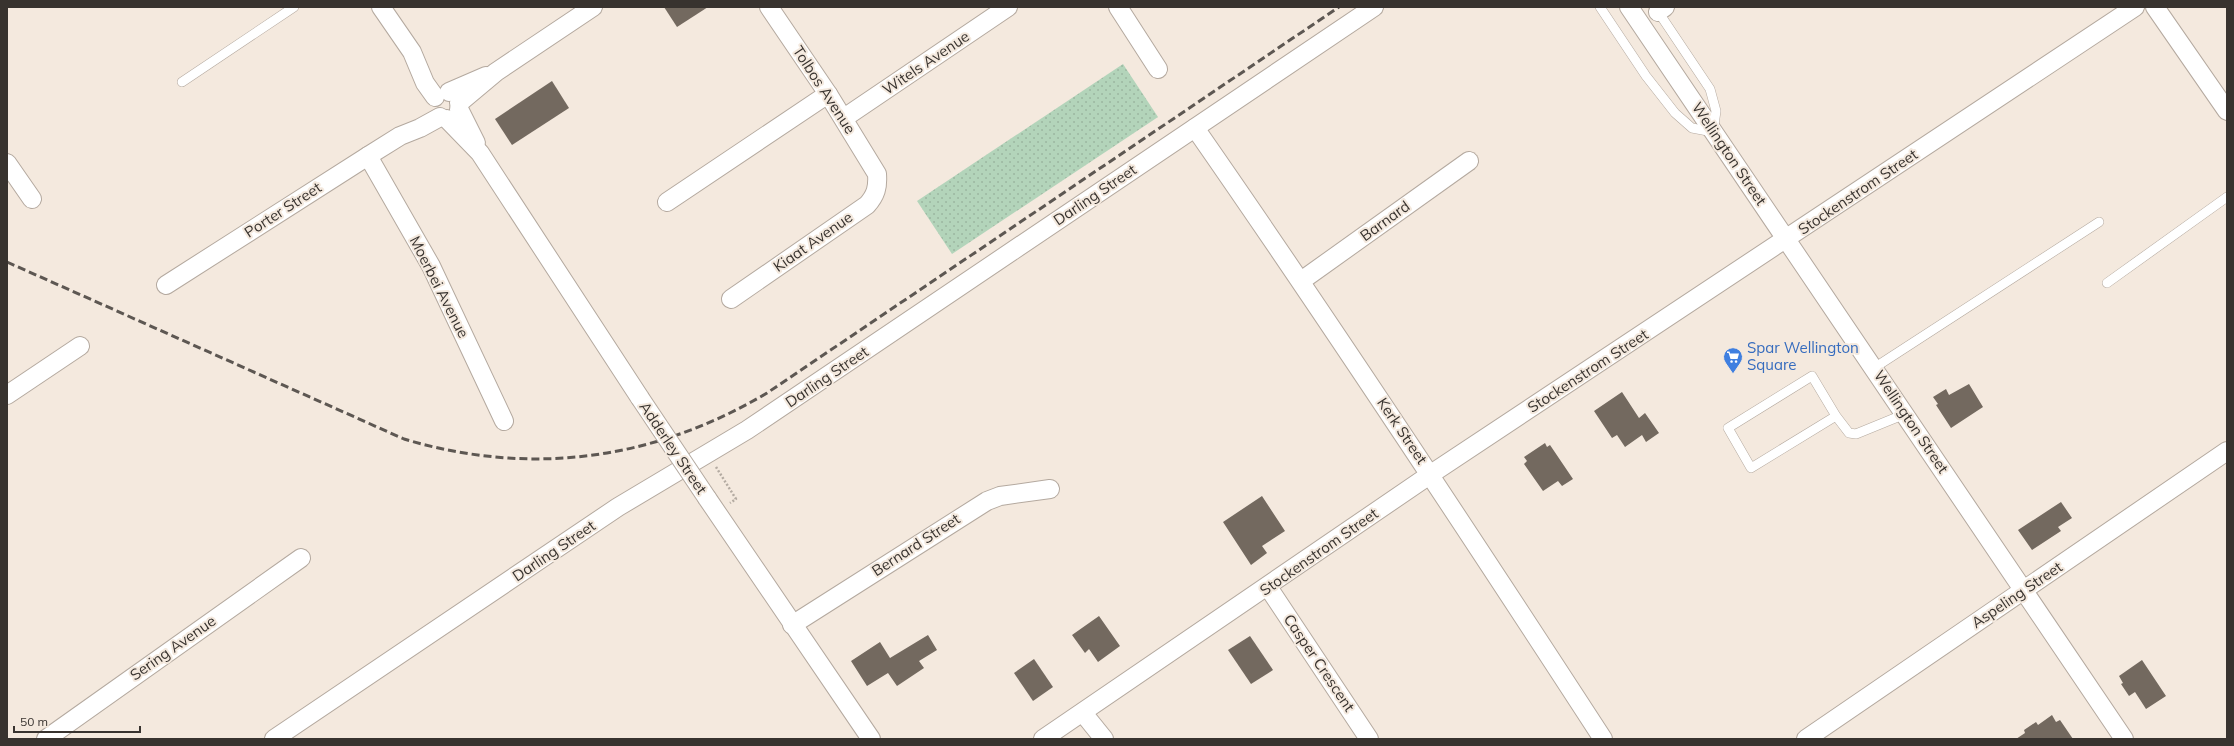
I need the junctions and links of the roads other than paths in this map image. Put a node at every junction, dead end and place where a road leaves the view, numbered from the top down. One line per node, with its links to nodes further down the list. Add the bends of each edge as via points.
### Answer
1 (294, 7): 14 (lane)
2 (381, 7): 16 (street, Adderley Street, via 412,52 426,83)
3 (593, 7): 16 (street, Porter Street)
4 (769, 7): 15 (street, Tolbos Avenue)
5 (1008, 7): 18 (street, Witels Avenue)
6 (1118, 7): 13 (street)
7 (1374, 7): 19 (street, Darling Street)
8 (1600, 7): 20 (lane, via 1646,76 1675,113 1692,128)
9 (1629, 7): 20 (street, Wellington Street)
10 (2135, 7): 29 (street, Stockenstrom Street)
11 (2155, 7): 17 (street)
12 (1659, 9): 20 (lane, via 1710,89 1716,111)
13 (1158, 69)
14 (182, 82)
15 (828, 94): 18 (street, Tolbos Avenue); 27 (street)
16 (446, 104): 21 (street, Porter Street, via 420,128 400,136); 46 (street, Adderley Street, bridge)
17 (2227, 111)
18 (844, 118): 24 (street, Tolbos Avenue)
19 (1195, 128): 30 (street, Kerk Street); 49 (street, Darling Street, via 747,430 618,507)
20 (1713, 132): 29 (street, Wellington Street)
21 (368, 156): 32 (street, Porter Street); 39 (street, Moerbei Avenue, via 431,266)
22 (1469, 161): 30 (street, Barnard)
23 (7, 163): 26 (street)
24 (878, 174): 33 (street, Kiaat Avenue, via 877,192 867,205)
25 (2227, 198): 31 (lane)
26 (32, 199)
27 (667, 202)
28 (2099, 222): 35 (lane)
29 (1788, 239): 35 (street, Wellington Street); 41 (street, Stockenstrom Street)
30 (1301, 282): 41 (street, Kerk Street)
31 (2107, 283)
32 (166, 285)
33 (731, 299)
34 (80, 346): 36 (street)
35 (1874, 368): 37 (street, Wellington Street)
36 (7, 394)
37 (1905, 414): 38 (lane, via 1856,434 1849,433); 45 (street, Wellington Street)
38 (1836, 416): 38 (lane, via 1812,376 1728,428 1752,468)
39 (504, 422)
40 (2227, 451): 45 (street, Aspeling Street)
41 (1431, 474): 44 (street, Stockenstrom Street); 54 (street, Kerk Street)
42 (1050, 489): 46 (street, Bernard Street, via 1000,496 987,501)
43 (301, 558): 48 (street, Sering Avenue)
44 (1268, 587): 47 (street, Stockenstrom Street); 53 (street, Casper Crescent)
45 (2024, 591): 55 (street, Aspeling Street); 56 (street, Wellington Street)
46 (792, 625): 50 (street, Adderley Street)
47 (1083, 713): 51 (street, Stockenstrom Street); 52 (street)
48 (46, 739)
49 (274, 739)
50 (871, 739)
51 (1043, 739)
52 (1104, 739)
53 (1369, 739)
54 (1603, 739)
55 (1806, 739)
56 (2124, 739)

